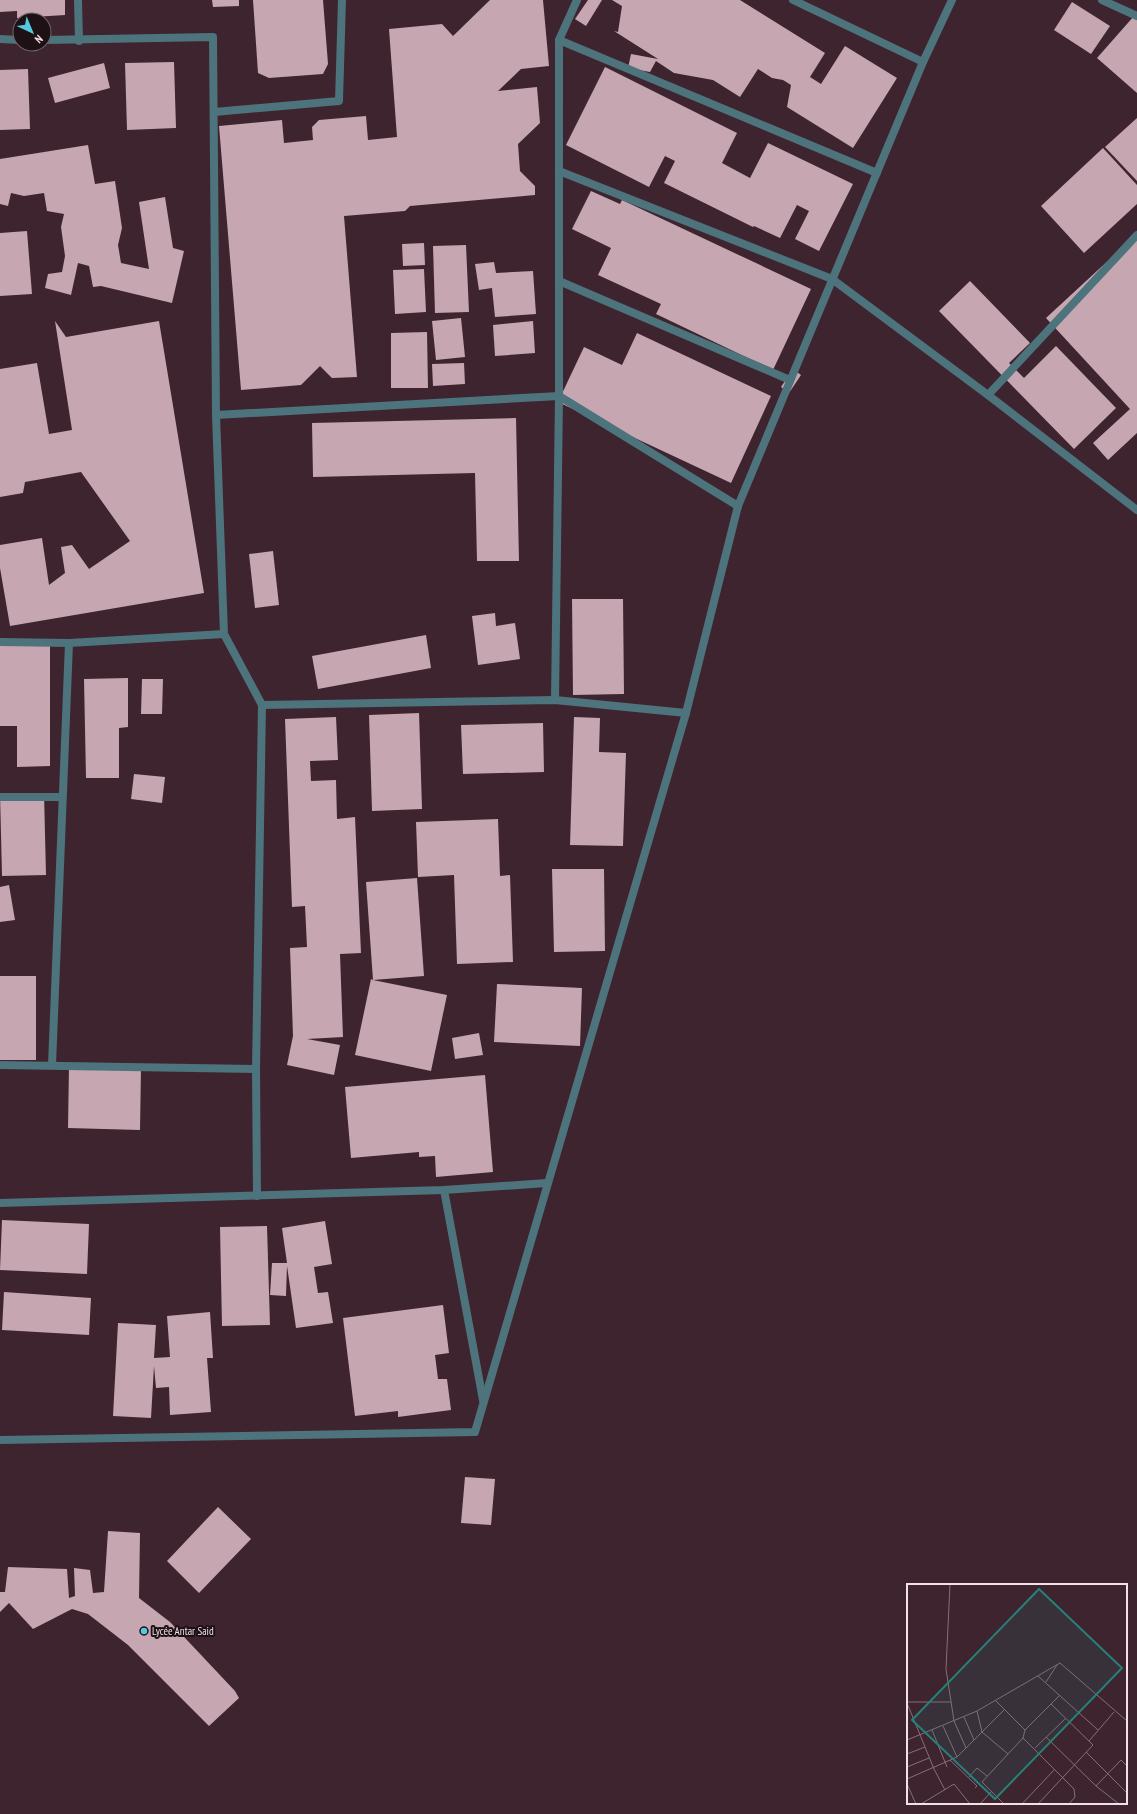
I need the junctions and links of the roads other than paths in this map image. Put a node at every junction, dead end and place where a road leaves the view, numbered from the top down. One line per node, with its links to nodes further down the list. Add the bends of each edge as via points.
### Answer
1 (78, 0): 12 (street)
2 (342, 0): 14 (street, via 339,101)
3 (577, 0): 11 (street)
4 (793, 0): 13 (street)
5 (952, 0): 13 (street)
6 (1102, 0): 7 (street)
7 (1137, 16)
8 (0, 39): 9 (street)
9 (12, 40)
10 (52, 40): 12 (street)
11 (559, 40): 15 (street); 16 (street)
12 (79, 41): 14 (street, via 213,37)
13 (923, 62): 16 (street)
14 (214, 112): 23 (street)
15 (559, 171): 18 (street); 19 (street)
16 (877, 173): 18 (street)
17 (1137, 235): 21 (street)
18 (832, 279): 20 (street); 21 (street)
19 (559, 280): 20 (street); 22 (street)
20 (790, 380): 24 (street)
21 (988, 395): 25 (street)
22 (559, 396): 23 (street); 24 (street); 29 (street)
23 (216, 415): 26 (street)
24 (738, 506): 31 (street)
25 (1137, 510)
26 (224, 634): 28 (street); 30 (street)
27 (0, 642): 28 (street)
28 (69, 643): 33 (street)
29 (555, 700): 30 (street); 31 (street)
30 (262, 706): 36 (street)
31 (686, 713): 37 (street)
32 (0, 797): 33 (street)
33 (62, 797): 35 (street)
34 (0, 1065): 35 (street)
35 (52, 1065): 36 (street)
36 (256, 1069): 39 (street)
37 (547, 1183): 38 (street); 41 (street)
38 (444, 1190): 39 (street); 41 (street)
39 (257, 1196): 40 (street)
40 (0, 1203)
41 (484, 1402): 42 (street, via 475,1432)
42 (0, 1440)

